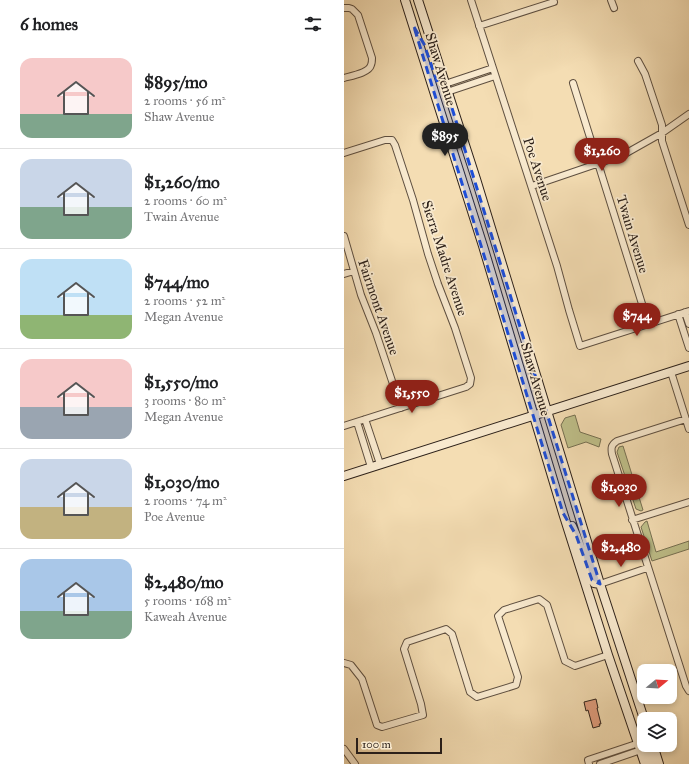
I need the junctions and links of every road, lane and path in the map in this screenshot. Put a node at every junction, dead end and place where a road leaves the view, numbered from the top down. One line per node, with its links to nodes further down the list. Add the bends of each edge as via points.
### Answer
1 (405, 0): 10 (main road, Shaw Avenue)
2 (413, 0): 6 (main road)
3 (471, 0): 9 (street, Poe Avenue)
4 (611, 0): 8 (street)
5 (554, 2): 9 (street)
6 (419, 4): 16 (main road, Shaw Avenue)
7 (344, 8): 14 (street, via 352,9 358,15 372,58 368,70)
8 (614, 8)
9 (479, 26): 12 (street, Poe Avenue)
10 (414, 27): 16 (main road, via 422,39 438,84 442,90); 35 (main road, Shaw Avenue)
11 (638, 61): 18 (street, via 645,74 662,125)
12 (493, 68): 13 (street, Poe Avenue); 16 (street)
13 (496, 76): 16 (street); 21 (street, Poe Avenue)
14 (344, 78)
15 (573, 84): 20 (street, Twain Avenue)
16 (446, 88): 34 (main road, Shaw Avenue)
17 (689, 114): 18 (street)
18 (662, 133): 20 (street, via 623,155); 22 (street, via 662,141)
19 (344, 153): 33 (street, Sierra Madre Avenue, via 385,140 392,140 395,145 428,254 471,378 470,384 466,387)
20 (598, 164): 21 (street); 28 (street, Twain Avenue)
21 (532, 186): 28 (street, Poe Avenue, via 580,346)
22 (689, 225)
23 (344, 236): 24 (street, Fairmont Avenue)
24 (354, 271): 25 (street); 33 (street, Fairmont Avenue)
25 (344, 274)
26 (687, 311): 27 (street); 29 (street)
27 (678, 314): 28 (street); 30 (street)
28 (648, 323)
29 (689, 324)
30 (689, 348)
31 (689, 366): 32 (main road)
32 (671, 372): 34 (main road); 37 (street)
33 (401, 408): 36 (street)
34 (547, 412): 35 (main road); 48 (main road, Shaw Avenue)
35 (534, 416): 41 (main road); 45 (main road, Shaw Avenue)
36 (365, 419): 38 (street); 41 (street)
37 (686, 419): 40 (street); 46 (street, via 617,441 611,446)
38 (357, 422): 39 (street); 42 (street)
39 (344, 426)
40 (689, 429)
41 (380, 464): 42 (main road)
42 (371, 467): 43 (main road)
43 (344, 476)
44 (689, 502): 46 (street)
45 (563, 512): 48 (main road, via 576,535 592,580); 49 (main road, Shaw Avenue)
46 (632, 520): 47 (street)
47 (647, 568): 48 (street); 51 (street)
48 (600, 584): 52 (main road, Shaw Avenue)
49 (608, 655): 50 (street, via 575,666 566,661 547,605 538,599 504,610 498,616 518,677 516,685 477,697 470,692 452,634 446,629 407,642 404,649 423,715 382,727 377,725 362,678 351,665); 53 (main road, Shaw Avenue)
50 (344, 663)
51 (689, 691)
52 (642, 712)
53 (637, 738)
54 (637, 748): 60 (street)
55 (637, 748): 62 (street)
56 (344, 749): 61 (street)
57 (642, 752): 63 (main road, Shaw Avenue)
58 (647, 752): 64 (main road)
59 (655, 752): 65 (main road)
60 (588, 762)
61 (356, 764)
62 (600, 764)
63 (646, 764)
64 (651, 764)
65 (659, 764)

